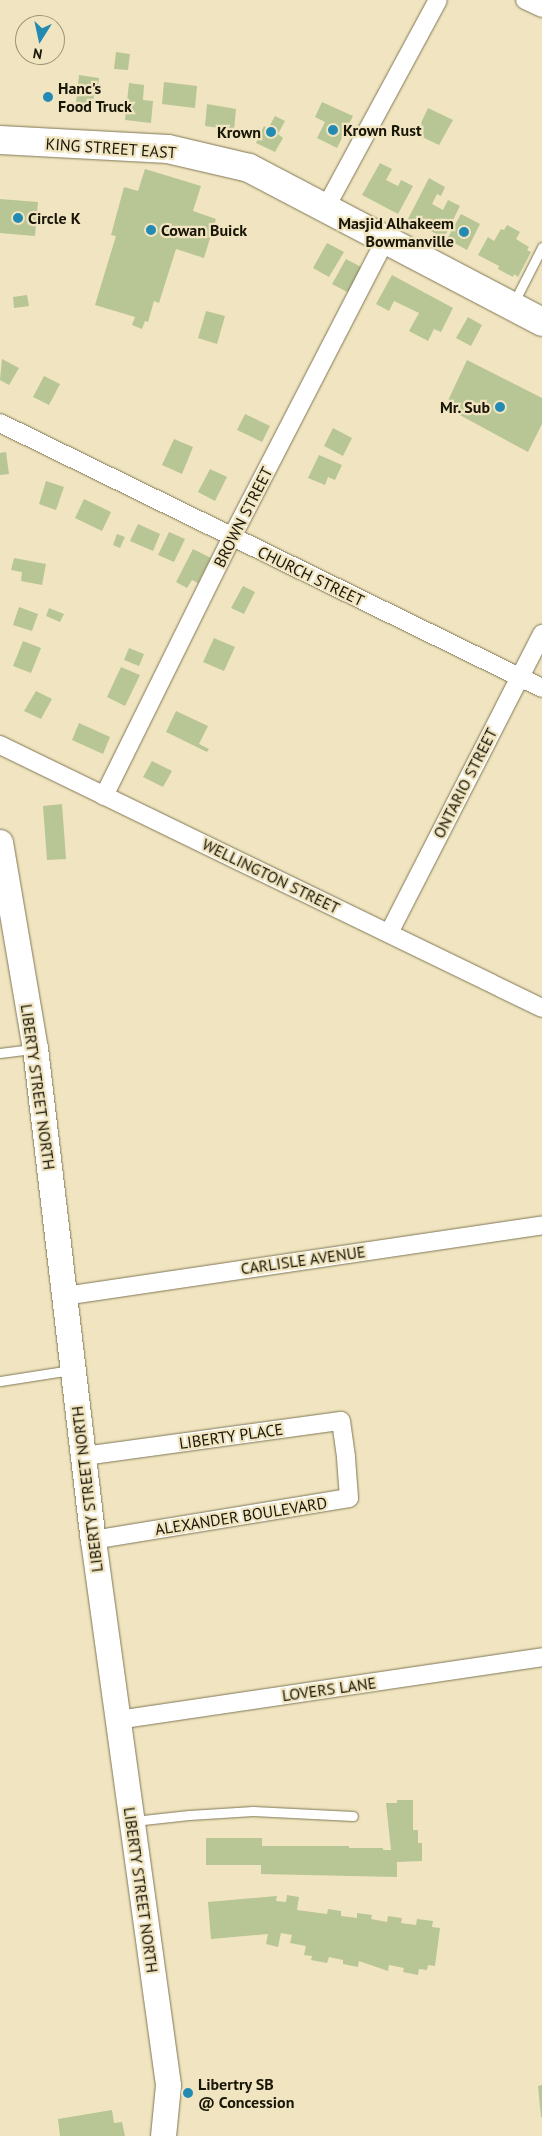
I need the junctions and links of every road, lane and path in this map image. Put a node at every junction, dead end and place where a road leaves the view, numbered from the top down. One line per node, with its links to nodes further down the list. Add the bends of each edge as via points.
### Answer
1 (438, 0): 5 (street)
2 (526, 0): 3 (street)
3 (542, 8)
4 (0, 140): 5 (main road, KING STREET EAST, via 168,149 248,168)
5 (326, 207): 6 (main road, KING STREET EAST)
6 (385, 240): 8 (main road, KING STREET EAST); 11 (street, BROWN STREET)
7 (542, 247): 8 (lane)
8 (512, 306): 9 (main road, KING STREET EAST)
9 (542, 322)
10 (0, 424): 11 (street, CHURCH STREET)
11 (232, 537): 13 (street, CHURCH STREET); 16 (street, BROWN STREET)
12 (542, 634): 13 (street, ONTARIO STREET)
13 (519, 677): 14 (street, CHURCH STREET); 18 (street, ONTARIO STREET)
14 (542, 688)
15 (0, 745): 16 (street, WELLINGTON STREET)
16 (104, 796): 18 (street, WELLINGTON STREET)
17 (0, 842): 20 (main road, LIBERTY STREET NORTH)
18 (389, 933): 19 (street, WELLINGTON STREET)
19 (542, 1008)
20 (35, 1048): 21 (lane); 23 (main road, LIBERTY STREET NORTH)
21 (0, 1053)
22 (542, 1225): 23 (street, CARLISLE AVENUE)
23 (64, 1296): 24 (main road, LIBERTY STREET NORTH)
24 (73, 1370): 25 (lane); 26 (main road, LIBERTY STREET NORTH)
25 (0, 1381)
26 (84, 1456): 27 (street, LIBERTY PLACE, via 341,1421); 28 (main road, LIBERTY STREET NORTH)
27 (346, 1458): 28 (street, ALEXANDER BOULEVARD, via 349,1498)
28 (93, 1540): 30 (main road, LIBERTY STREET NORTH)
29 (542, 1657): 30 (street, LOVERS LANE)
30 (117, 1720): 32 (main road, LIBERTY STREET NORTH)
31 (353, 1816): 32 (lane, via 253,1811)
32 (131, 1821): 33 (main road, LIBERTY STREET NORTH, via 168,2085)
33 (164, 2136)

